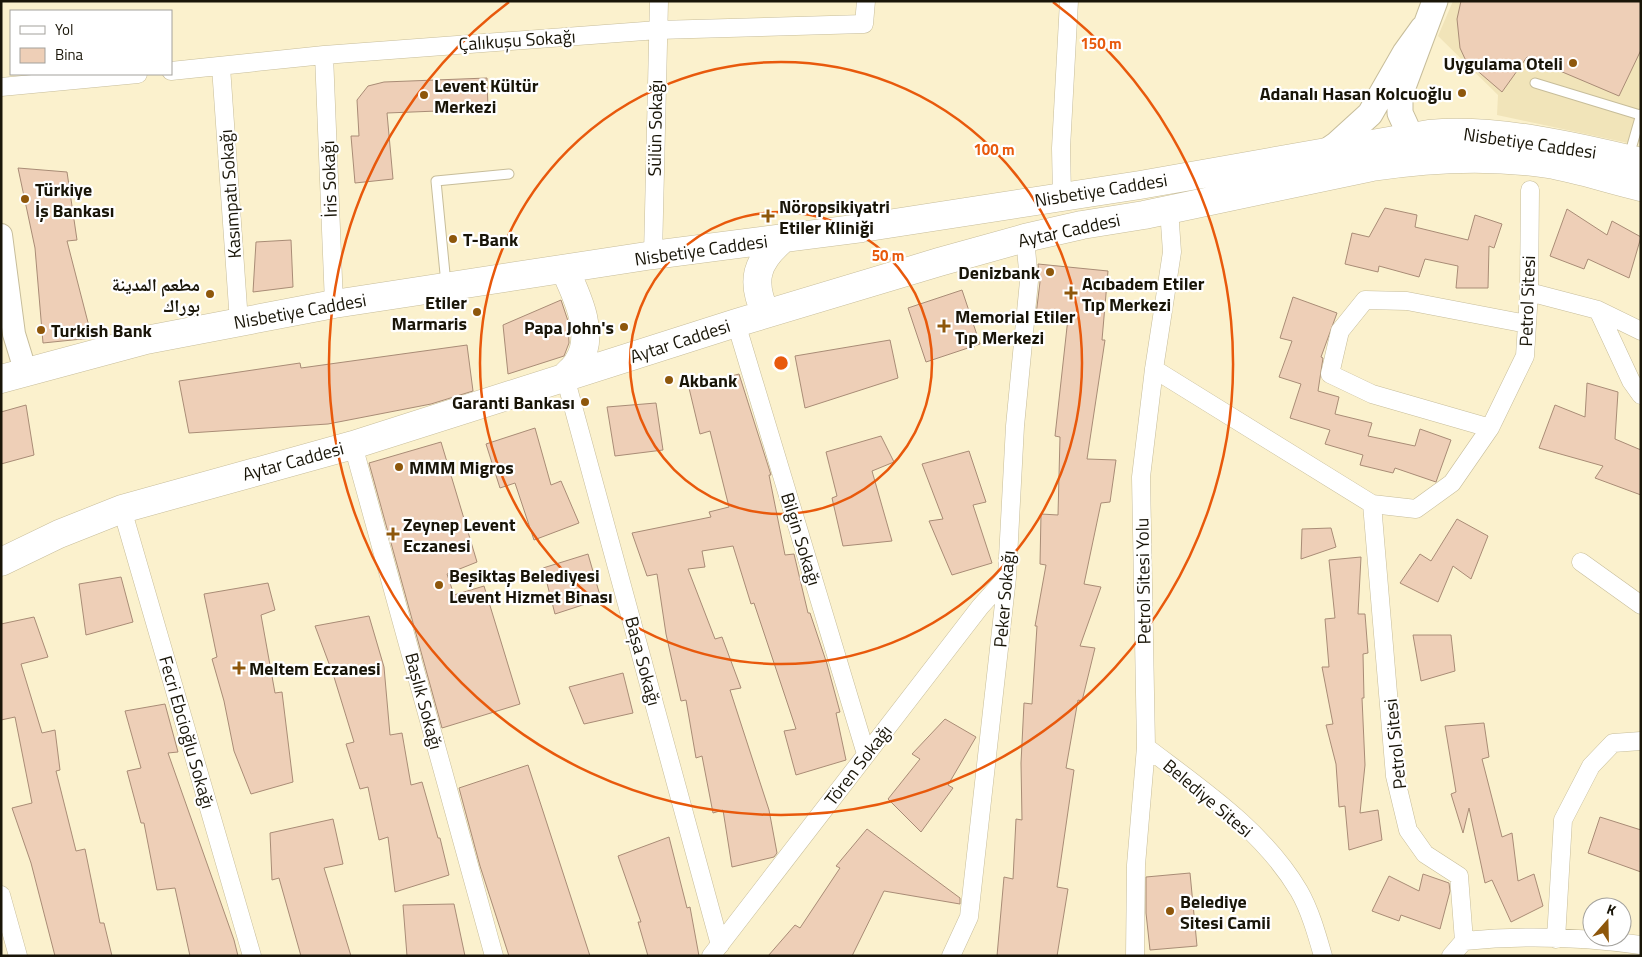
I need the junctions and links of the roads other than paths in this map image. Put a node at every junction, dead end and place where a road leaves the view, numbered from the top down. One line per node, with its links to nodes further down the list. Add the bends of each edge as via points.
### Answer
1 (659, 1): 6 (street, Sülün Sokağı)
2 (866, 1): 6 (street, Çalıkuşu Sokağı, via 864,24)
3 (1068, 1): 20 (street)
4 (1435, 1): 5 (main road)
5 (1423, 28): 14 (main road, via 1400,95 1400,113); 15 (main road, via 1370,114)
6 (658, 30): 7 (street, Çalıkuşu Sokağı); 25 (street, Sülün Sokağı)
7 (324, 55): 8 (street, Çalıkuşu Sokağı); 29 (street, İris Sokağı)
8 (221, 67): 9 (street, Çalıkuşu Sokağı); 32 (street, Kasımpatı Sokağı)
9 (172, 71)
10 (127, 75): 12 (street)
11 (1535, 83): 13 (lane)
12 (1, 87)
13 (1640, 114): 18 (lane)
14 (1417, 148): 15 (main road, Nisbetiye Caddesi); 16 (main road, Nisbetiye Caddesi); 18 (main road, Nisbetiye Caddesi, via 1549,164)
15 (1321, 155): 20 (main road, Nisbetiye Caddesi)
16 (1372, 167): 21 (main road, Aytar Caddesi)
17 (508, 174): 27 (lane, via 436,181)
18 (1636, 179)
19 (1530, 190): 28 (street, Petrol Sitesi)
20 (1062, 196): 23 (main road, Nisbetiye Caddesi)
21 (1169, 209): 24 (main road, Aytar Caddesi); 36 (street, Petrol Sitesi Yolu, via 1172,252)
22 (1, 234): 37 (street, via 14,334)
23 (784, 238): 25 (main road, Nisbetiye Caddesi); 31 (main road, via 767,252 758,272 758,295)
24 (1025, 238): 31 (main road, Aytar Caddesi); 46 (street, Peker Sokağı, via 1029,281 1015,426)
25 (653, 256): 26 (main road, Nisbetiye Caddesi)
26 (565, 270): 27 (main road, Nisbetiye Caddesi); 38 (main road, via 581,308 585,330 579,361)
27 (446, 287): 29 (main road, Nisbetiye Caddesi)
28 (1529, 292): 30 (street); 34 (street, Petrol Sitesi)
29 (334, 304): 32 (main road, Nisbetiye Caddesi)
30 (1598, 310): 35 (street); 39 (street, via 1631,382)
31 (766, 314): 33 (main road, Aytar Caddesi)
32 (240, 322): 37 (main road, Nisbetiye Caddesi, via 146,340)
33 (736, 323): 38 (main road, Aytar Caddesi); 50 (street, Bilgin Sokağı)
34 (1527, 324): 40 (street, Petrol Sitesi, via 1525,356); 40 (street, via 1407,301 1365,300 1340,331 1330,374 1372,394)
35 (1641, 331)
36 (1154, 369): 42 (street, Petrol Sitesi); 49 (street, Petrol Sitesi Yolu, via 1141,477)
37 (14, 376)
38 (565, 377): 41 (main road, Aytar Caddesi); 55 (street, Başa Sokağı)
39 (1641, 395)
40 (1490, 428): 42 (street, Petrol Sitesi, via 1452,484 1416,509)
41 (353, 445): 43 (main road, Aytar Caddesi); 58 (street, Başlık Sokağı)
42 (1372, 504): 53 (street, Petrol Sitesi, via 1395,776 1408,830 1425,854 1459,876)
43 (122, 509): 44 (main road, Aytar Caddesi); 57 (street, Fecri Ebcioğlu Sokağı)
44 (1, 562)
45 (1581, 562): 47 (street)
46 (1007, 577): 50 (street, Tören Sokağı); 59 (street, Peker Sokağı, via 970,917)
47 (1641, 605)
48 (1641, 740): 52 (street, via 1613,743 1591,766 1563,820)
49 (1146, 748): 60 (street, Petrol Sitesi Yolu, via 1136,865); 61 (street, Belediye Sitesi, via 1224,807 1266,848 1300,892)
50 (866, 754): 55 (street, Tören Sokağı)
51 (1, 895): 56 (street)
52 (1556, 939): 53 (street); 54 (street, via 1608,940)
53 (1464, 941): 62 (street)
54 (1641, 945)
55 (716, 950)
56 (18, 956)
57 (252, 956)
58 (494, 956)
59 (951, 956)
60 (1135, 956)
61 (1324, 956)
62 (1451, 956)

